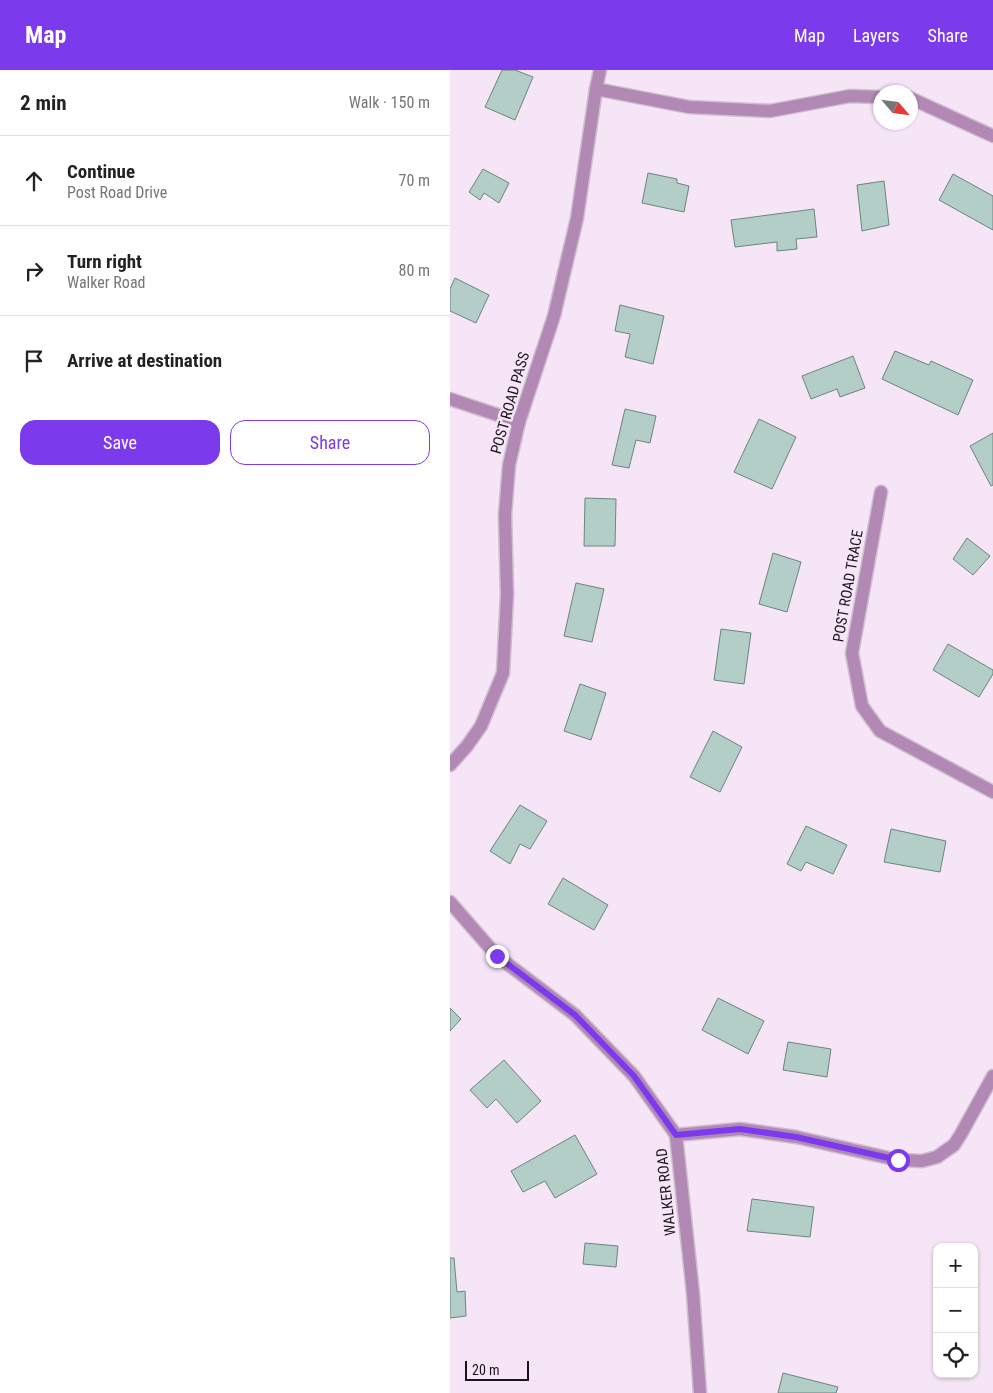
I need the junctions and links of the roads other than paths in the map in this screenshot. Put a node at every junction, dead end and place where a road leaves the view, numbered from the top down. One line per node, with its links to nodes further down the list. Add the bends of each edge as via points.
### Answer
1 (600, 70): 2 (street, POST ROAD PASS)
2 (596, 89): 3 (street, via 689,107 770,111 850,96); 7 (street, POST ROAD PASS, via 577,218 554,316)
3 (873, 97)
4 (918, 102): 5 (street)
5 (993, 136)
6 (450, 399): 7 (street)
7 (519, 422): 9 (street, POST ROAD PASS, via 505,515 507,595 504,673 481,726)
8 (881, 492): 10 (street, POST ROAD TRACE, via 852,653 862,706 880,731)
9 (450, 766)
10 (993, 792)
11 (450, 902): 13 (street, WALKER ROAD, via 497,956 575,1015 621,1062)
12 (993, 1076): 13 (street, via 954,1145 937,1157 922,1161 898,1160 796,1137 740,1129)
13 (676, 1135): 14 (street, WALKER ROAD)
14 (700, 1393)

